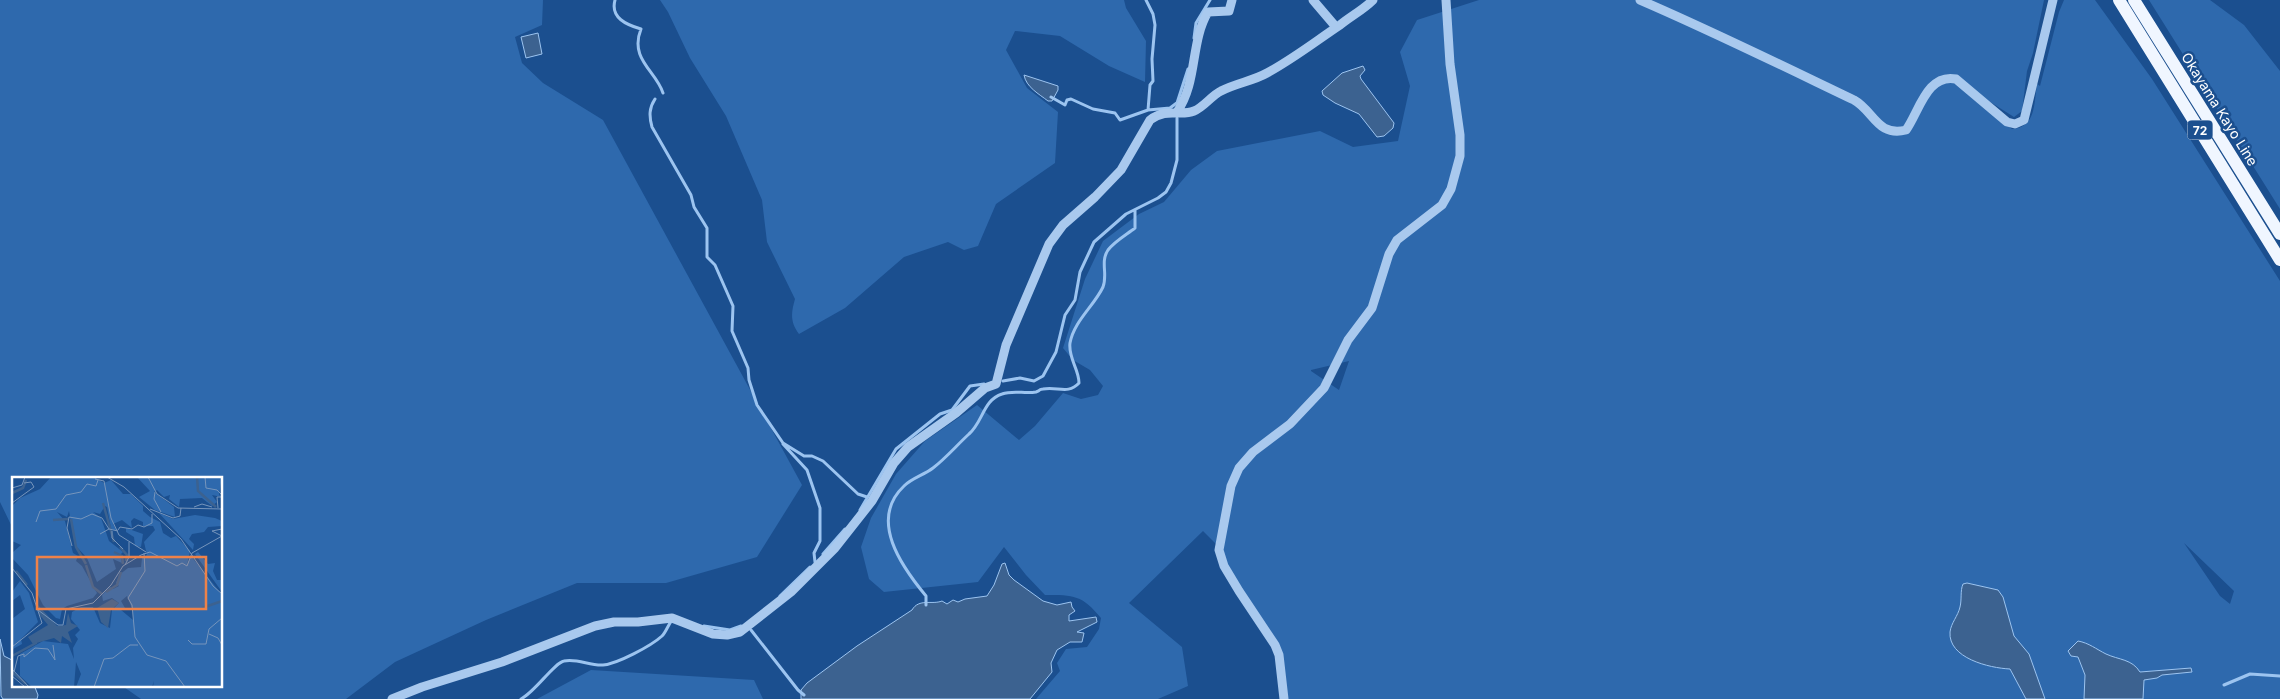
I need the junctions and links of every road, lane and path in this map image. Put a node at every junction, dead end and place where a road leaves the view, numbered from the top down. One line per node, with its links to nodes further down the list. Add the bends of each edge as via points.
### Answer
1 (1232, 0): 10 (street, via 1229,11 1208,12 1201,24 1188,88)
2 (1313, 0): 9 (street)
3 (1373, 0): 9 (street, via 1364,10)
4 (1446, 0): 14 (street, via 1450,64 1460,135 1460,156 1451,189 1442,205 1397,240 1389,254 1372,308 1348,340 1324,388 1290,424 1253,452 1239,468 1231,486 1220,550 1229,574 1275,645)
5 (1640, 0): 6 (street, via 1858,103 1885,130 1896,133 1906,130 1927,91 1947,77 1956,79 2007,122 2015,124 2024,120)
6 (2054, 0)
7 (2120, 0): 12 (main road, Okayama Kayo Line / 72)
8 (2134, 0): 11 (main road, Okayama Kayo Line / 72)
9 (1336, 27): 10 (street, via 1314,45 1267,73 1219,92 1190,113)
10 (1177, 112): 13 (street, via 1157,115 1150,120 1120,170 1063,225 1049,244 1006,345 996,384 985,388 908,447 894,463 856,523 814,570 740,632 713,634 673,618 614,622)
11 (2280, 234)
12 (2280, 260)
13 (392, 699)
14 (1284, 699)

